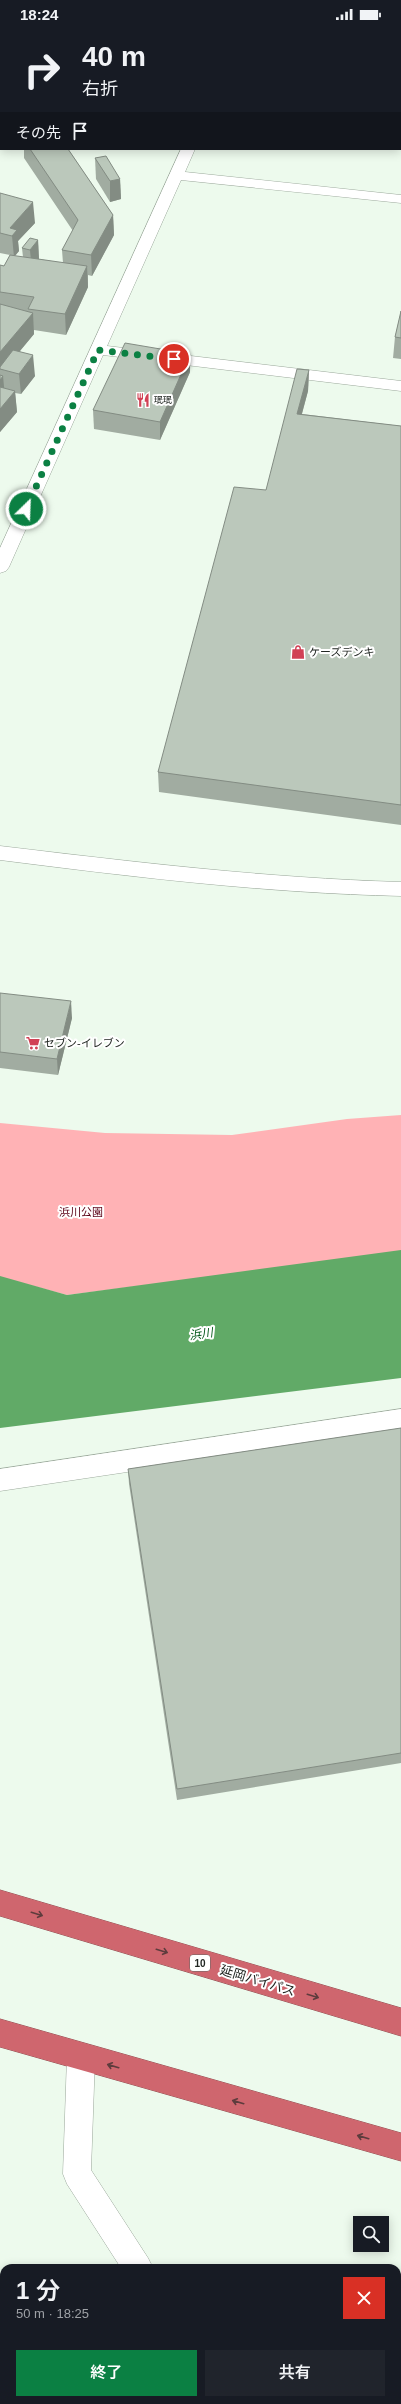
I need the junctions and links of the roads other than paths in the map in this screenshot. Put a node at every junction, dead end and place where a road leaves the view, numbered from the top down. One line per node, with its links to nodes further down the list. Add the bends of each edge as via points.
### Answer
1 (188, 150): 2 (street)
2 (176, 175): 3 (street); 4 (street)
3 (401, 199)
4 (98, 350): 5 (street); 6 (street)
5 (401, 386)
6 (0, 567)
7 (0, 853): 8 (street, via 172,874 319,887)
8 (401, 889)
9 (401, 1420): 10 (street)
10 (0, 1480)
11 (0, 1903): 12 (highway, 延岡バイパス / 10, one-way to 12)
12 (401, 2022)
13 (0, 2033): 14 (highway)
14 (81, 2057): 15 (highway, one-way to 14); 16 (street, via 77,2174)
15 (401, 2147)
16 (135, 2264)

